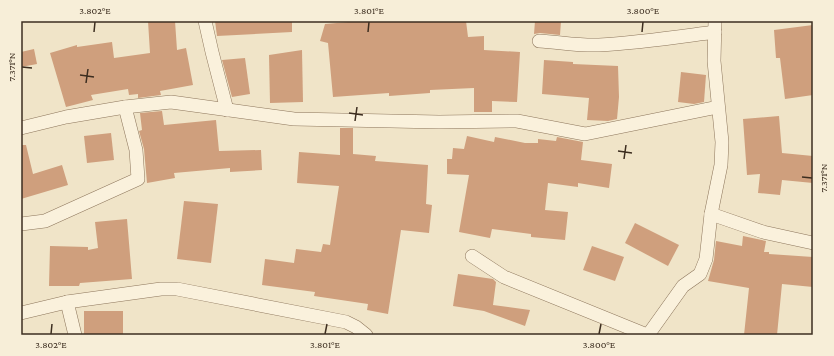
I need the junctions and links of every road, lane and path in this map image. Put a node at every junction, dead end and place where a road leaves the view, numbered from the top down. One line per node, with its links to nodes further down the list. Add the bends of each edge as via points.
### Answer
1 (205, 21): 6 (street)
2 (715, 26): 3 (street, via 682,37 600,45); 5 (street, via 714,61)
3 (539, 41)
4 (125, 107): 6 (street, via 171,102); 7 (street); 9 (street, via 136,150 138,179 44,220)
5 (718, 107): 6 (street, via 585,134 517,121 294,119); 8 (street, via 722,142 721,165)
6 (227, 110)
7 (21, 128)
8 (711, 214): 10 (street, via 763,232); 16 (street, via 706,259 700,274 683,286)
9 (21, 224)
10 (813, 243)
11 (472, 256): 16 (street, via 504,277)
12 (67, 302): 13 (street); 14 (street); 15 (street, via 177,289 346,322)
13 (21, 313)
14 (75, 335)
15 (366, 335)
16 (648, 335)

